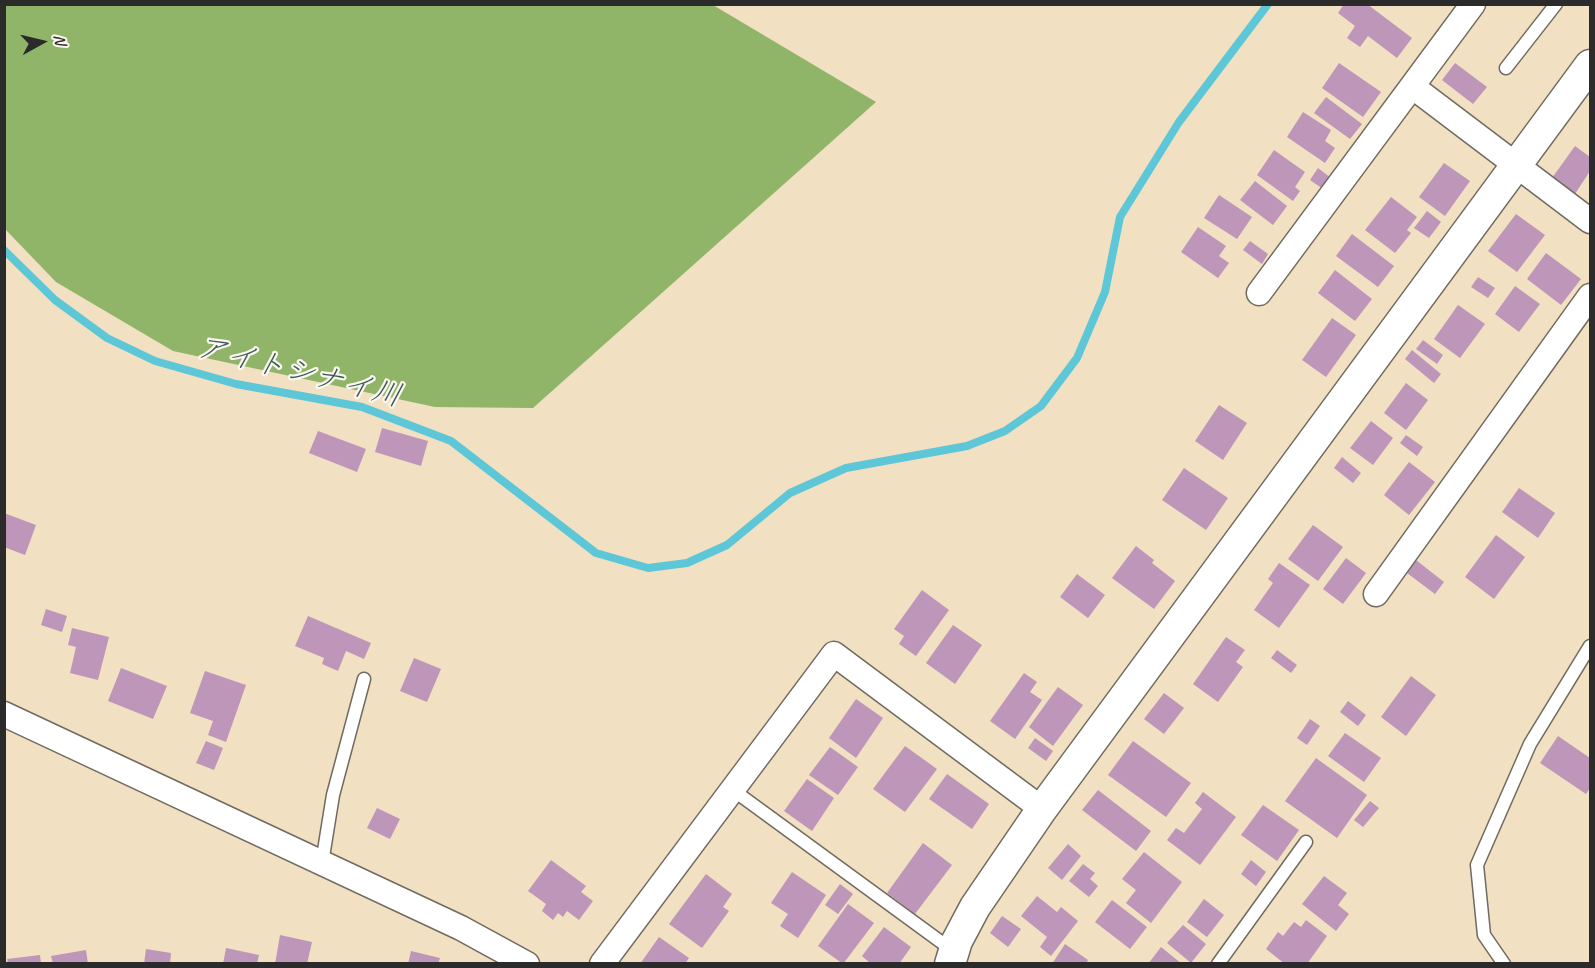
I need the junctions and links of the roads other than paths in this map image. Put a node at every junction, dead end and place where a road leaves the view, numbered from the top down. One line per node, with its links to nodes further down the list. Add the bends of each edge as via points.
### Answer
1 (1473, 4): 5 (street)
2 (1556, 4): 4 (lane)
3 (1590, 64): 6 (street)
4 (1506, 68)
5 (1413, 87): 6 (street); 8 (street)
6 (1517, 164): 7 (street); 15 (street)
7 (1590, 221)
8 (1260, 293)
9 (1590, 296): 10 (street)
10 (1376, 594)
11 (1590, 646): 22 (lane, via 1530,744 1477,865 1484,935)
12 (364, 679): 17 (lane, via 333,795)
13 (4, 714): 17 (street)
14 (733, 790): 15 (street, via 834,654); 18 (lane); 20 (street)
15 (1042, 809): 18 (street, via 975,907)
16 (1306, 842): 21 (lane)
17 (322, 863): 19 (street)
18 (952, 957)
19 (527, 963)
20 (603, 963)
21 (1218, 963)
22 (1504, 963)

